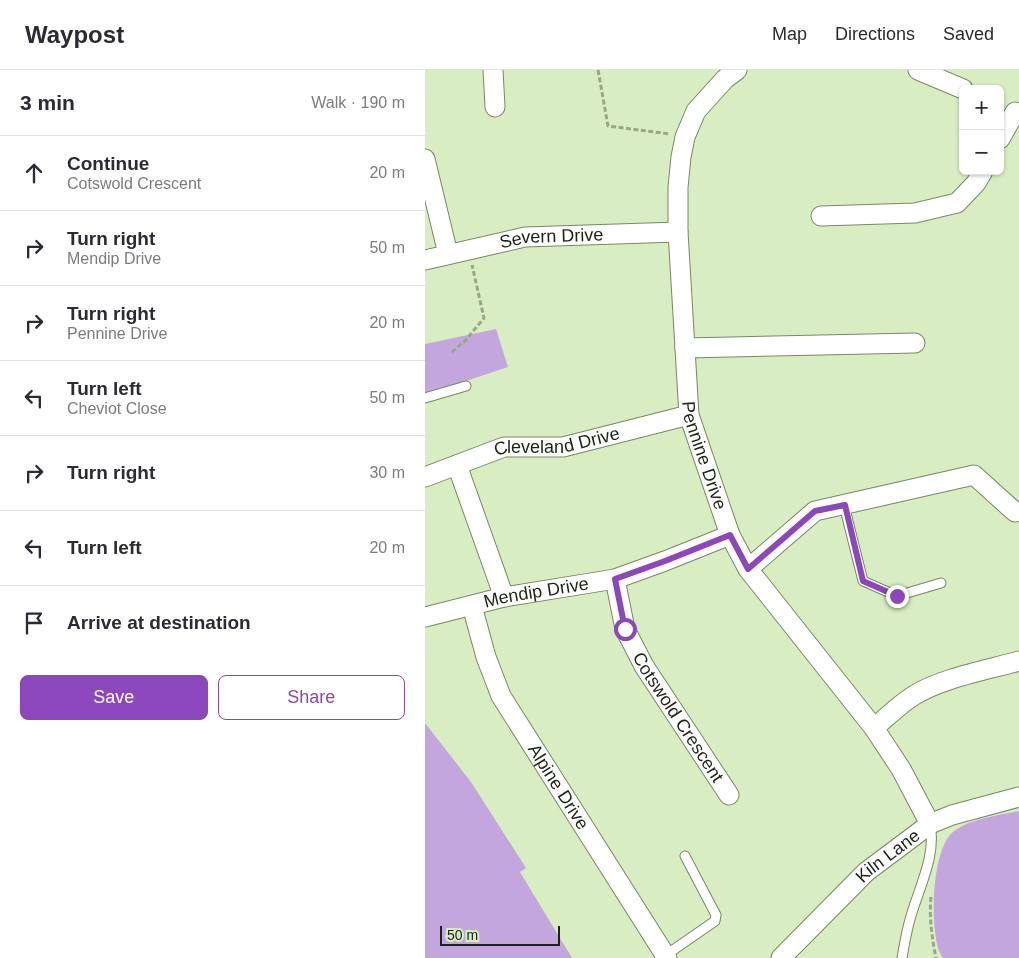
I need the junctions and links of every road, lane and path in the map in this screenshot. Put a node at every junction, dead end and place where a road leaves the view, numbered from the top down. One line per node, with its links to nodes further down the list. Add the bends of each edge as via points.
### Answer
1 (493, 70): 6 (street)
2 (598, 70): 9 (path, via 608,126)
3 (737, 70): 9 (street, Pennine Drive, via 696,111)
4 (927, 72): 5 (street)
5 (959, 87)
6 (495, 107)
7 (1011, 110): 8 (street)
8 (1003, 130)
9 (685, 136): 13 (street, Pennine Drive, via 678,187)
10 (425, 159): 15 (street)
11 (981, 175): 12 (street, via 957,204 915,213)
12 (821, 216)
13 (679, 232): 14 (street, Severn Drive, via 525,237); 18 (street, Pennine Drive)
14 (469, 250): 15 (street, Severn Drive); 19 (path, via 484,318)
15 (448, 254): 16 (street, Severn Drive)
16 (425, 260)
17 (915, 343): 18 (street)
18 (685, 348): 22 (street, Pennine Drive)
19 (452, 352)
20 (466, 386): 21 (lane)
21 (425, 398)
22 (689, 415): 23 (street, Cleveland Drive, via 563,447 504,447); 27 (street, Pennine Drive)
23 (457, 465): 24 (street, Cleveland Drive); 31 (street)
24 (425, 477)
25 (845, 505): 26 (street, via 974,476); 28 (street, via 815,511); 30 (lane, via 863,581 897,596)
26 (1015, 512)
27 (730, 535): 28 (street, Pennine Drive); 29 (street, Mendip Drive)
28 (748, 569): 35 (street, Pennine Drive)
29 (615, 579): 31 (street, Mendip Drive); 36 (street, Cotswold Crescent, via 625,629 644,666)
30 (941, 583)
31 (504, 597): 32 (street, Mendip Drive)
32 (472, 606): 33 (street, Mendip Drive); 41 (street, Alpine Drive, via 501,696)
33 (425, 617)
34 (1019, 661): 35 (street, via 926,689)
35 (874, 728): 38 (street, Pennine Drive, via 901,769)
36 (729, 795)
37 (1019, 797): 38 (street, Kiln Lane)
38 (930, 824): 42 (street, Kiln Lane, via 866,872); 43 (lane, via 931,852)
39 (685, 856): 41 (lane, via 716,916 715,921)
40 (932, 892): 44 (path, via 932,937)
41 (666, 957)
42 (781, 958)
43 (902, 958)
44 (936, 958)

